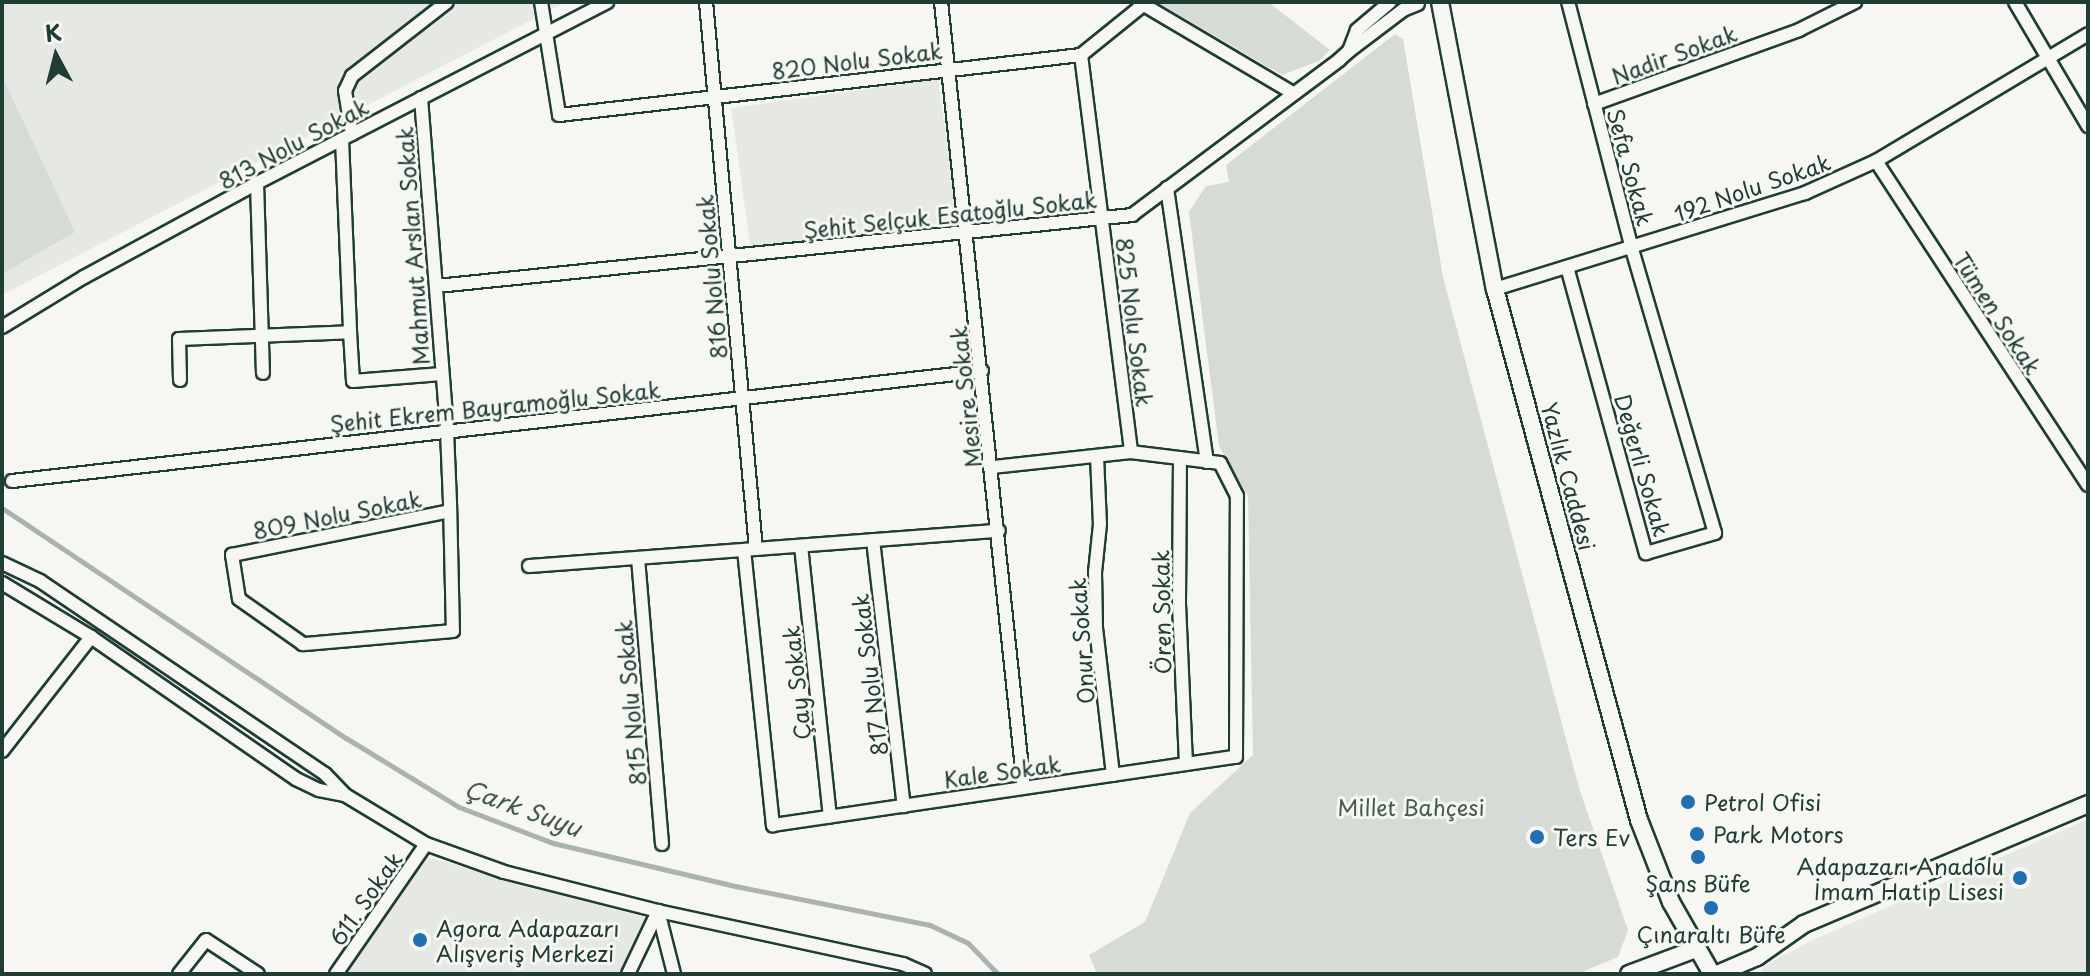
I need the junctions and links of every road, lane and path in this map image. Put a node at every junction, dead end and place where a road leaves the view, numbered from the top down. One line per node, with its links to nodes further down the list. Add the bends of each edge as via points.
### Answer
1 (447, 2): 24 (street, via 352,76 345,91)
2 (541, 2): 13 (street)
3 (607, 2): 13 (street, 813 Nolu Sokak)
4 (706, 2): 20 (street, 816 Nolu Sokak)
5 (941, 2): 18 (street, Mesire Sokak)
6 (1390, 2): 15 (street, Şehit Selçuk Esatoğlu Sokak, via 1357,30)
7 (1440, 2): 36 (main road, Yazlık Caddesi)
8 (1568, 2): 22 (street, Sefa Sokak)
9 (1855, 2): 22 (street, Nadir Sokak, via 1799,30)
10 (2015, 2): 17 (street)
11 (1141, 3): 16 (street); 19 (street)
12 (1418, 4): 15 (street)
13 (546, 34): 20 (street, 820 Nolu Sokak, via 559,115); 21 (street, 813 Nolu Sokak)
14 (2088, 34): 17 (street, 192 Nolu Sokak)
15 (1349, 51): 19 (street, Şehit Selçuk Esatoğlu Sokak)
16 (1081, 55): 18 (street, 820 Nolu Sokak); 30 (street, 825 Nolu Sokak)
17 (2047, 57): 23 (street); 26 (street, 192 Nolu Sokak)
18 (949, 70): 20 (street, 820 Nolu Sokak); 31 (street, Mesire Sokak)
19 (1293, 93): 25 (street, Şehit Selçuk Esatoğlu Sokak)
20 (714, 97): 33 (street, 816 Nolu Sokak)
21 (421, 98): 24 (street, 813 Nolu Sokak); 35 (street, Mahmut Arslan Sokak)
22 (1594, 104): 32 (street, Sefa Sokak)
23 (2088, 126)
24 (347, 137): 28 (street, 813 Nolu Sokak); 38 (street)
25 (1215, 153): 27 (street); 29 (street, Şehit Selçuk Esatoğlu Sokak)
26 (1876, 161): 32 (street, 192 Nolu Sokak, via 1805,193); 52 (street, Tümen Sokak)
27 (1218, 169)
28 (257, 183): 37 (street, 813 Nolu Sokak); 39 (street)
29 (1167, 188): 30 (street, Şehit Selçuk Esatoğlu Sokak, via 1132,215); 49 (street)
30 (1101, 218): 31 (street, Şehit Selçuk Esatoğlu Sokak); 46 (street, 825 Nolu Sokak)
31 (967, 233): 33 (street, Şehit Selçuk Esatoğlu Sokak); 40 (street, Mesire Sokak)
32 (1632, 249): 34 (street, 192 Nolu Sokak); 34 (street, Değerli Sokak, via 1715,533 1646,553)
33 (729, 258): 35 (street, Şehit Selçuk Esatoğlu Sokak); 44 (street, 816 Nolu Sokak)
34 (1567, 267): 36 (street, 192 Nolu Sokak)
35 (437, 286): 42 (street, Mahmut Arslan Sokak)
36 (1495, 289): 77 (main road, Yazlık Caddesi, via 1639,820)
37 (2, 327)
38 (350, 332): 39 (street); 42 (street, via 353,381)
39 (262, 335): 41 (street); 43 (street, via 179,339)
40 (982, 371): 44 (street, Şehit Ekrem Bayramoğlu Sokak); 50 (street, Mesire Sokak)
41 (263, 373)
42 (442, 374): 45 (street, Mahmut Arslan Sokak)
43 (180, 380)
44 (742, 398): 45 (street, Şehit Ekrem Bayramoğlu Sokak); 57 (street, 816 Nolu Sokak)
45 (447, 431): 51 (street, Şehit Ekrem Bayramoğlu Sokak); 53 (street, Mahmut Arslan Sokak)
46 (1131, 452): 47 (street); 48 (street)
47 (1097, 456): 50 (street); 67 (street, Onur Sokak, via 1096,628)
48 (1180, 458): 49 (street); 66 (street, Ören Sokak)
49 (1207, 462): 66 (street, Kale Sokak, via 1220,463 1237,496 1236,757)
50 (992, 467): 54 (street, Mesire Sokak)
51 (12, 481)
52 (2088, 485)
53 (450, 511): 62 (street, Mahmut Arslan Sokak); 62 (street, 809 Nolu Sokak, via 232,555 239,599 303,644)
54 (999, 531): 55 (street); 68 (street, Mesire Sokak)
55 (873, 540): 56 (street); 71 (street, 817 Nolu Sokak)
56 (801, 546): 57 (street); 72 (street, Çay Sokak)
57 (750, 550): 58 (street); 73 (street, 816 Nolu Sokak)
58 (638, 558): 60 (street); 75 (street, 815 Nolu Sokak)
59 (2, 563): 69 (street, via 40,581 325,774)
60 (529, 566)
61 (2, 583): 63 (street)
62 (453, 631)
63 (91, 637): 64 (street); 69 (street, via 296,779)
64 (6, 736): 65 (street)
65 (2, 751)
66 (1186, 764): 67 (street, Kale Sokak)
67 (1113, 775): 68 (street, Kale Sokak)
68 (1024, 788): 71 (street, Kale Sokak)
69 (345, 795): 74 (street)
70 (2088, 804): 78 (main road, via 1804,924)
71 (904, 806): 72 (street, Kale Sokak)
72 (830, 816): 73 (street, Kale Sokak)
73 (773, 825)
74 (426, 844): 76 (street, via 504,872); 81 (street, 611. Sokak)
75 (662, 844)
76 (658, 911): 82 (street); 83 (street); 84 (street, via 903,964)
77 (1696, 949): 85 (main road); 86 (main road); 87 (main road, Yazlık Caddesi)
78 (1757, 957): 87 (main road); 88 (main road)
79 (179, 974): 80 (street, via 206,940)
80 (258, 974)
81 (336, 974)
82 (628, 974)
83 (674, 974)
84 (925, 974)
85 (1629, 974)
86 (1697, 974)
87 (1714, 974)
88 (1744, 974)

